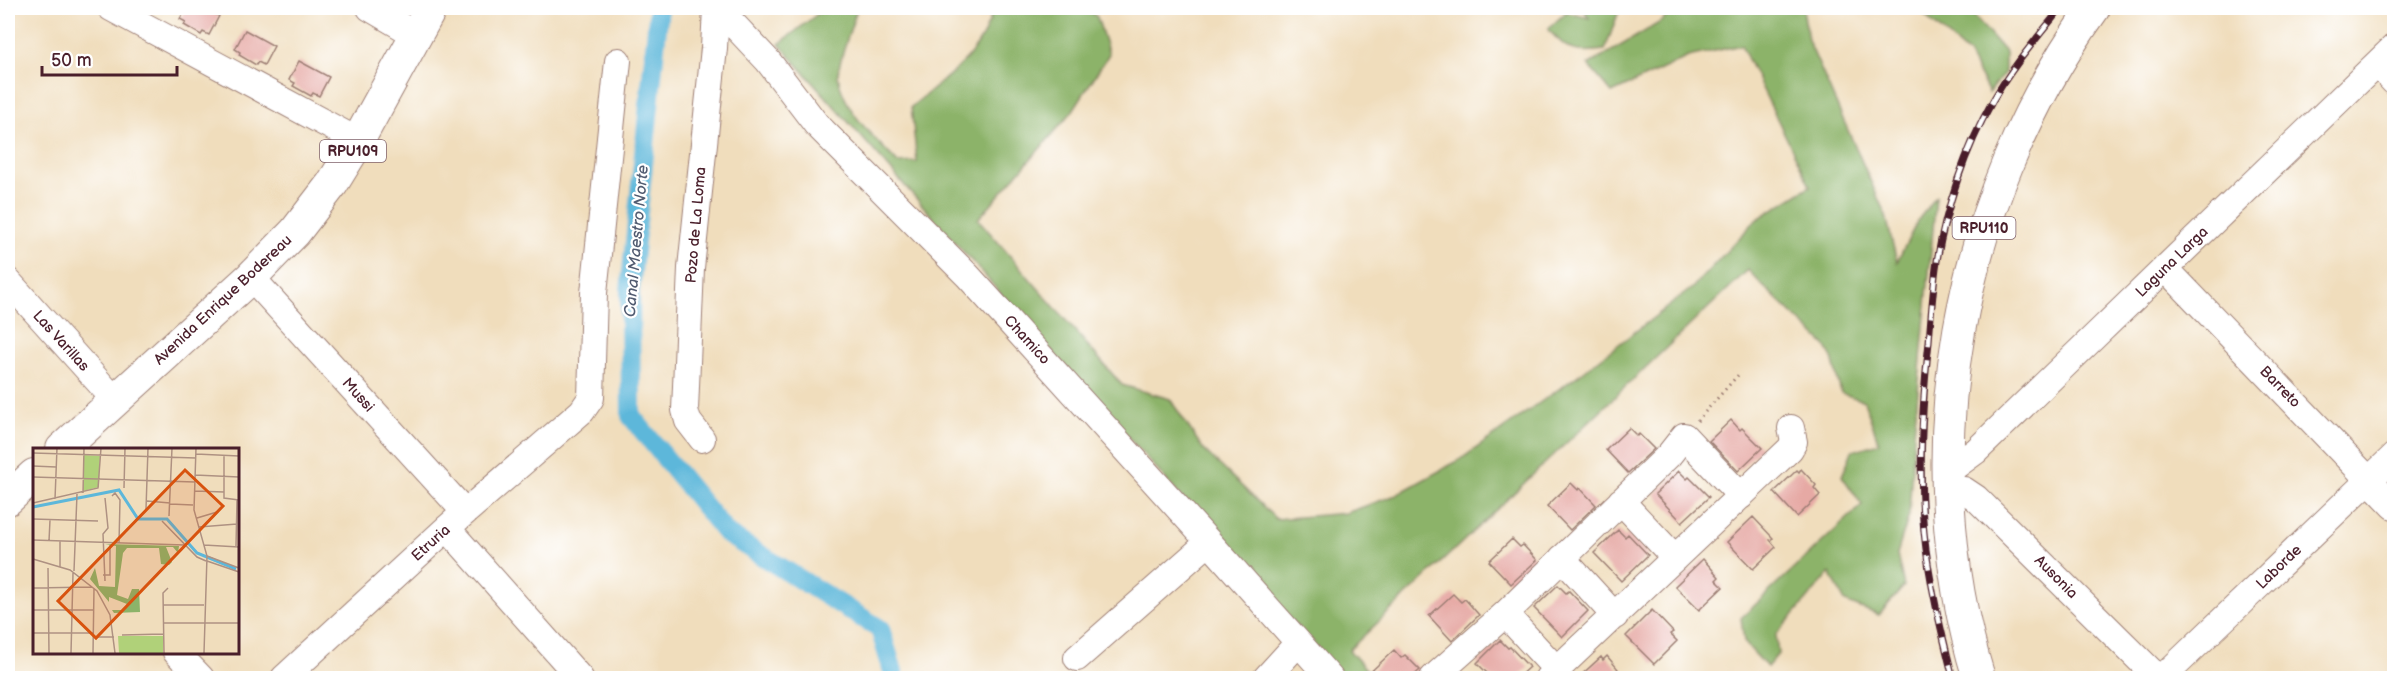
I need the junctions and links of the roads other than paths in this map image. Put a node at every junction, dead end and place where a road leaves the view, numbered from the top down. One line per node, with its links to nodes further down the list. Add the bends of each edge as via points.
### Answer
1 (111, 8): 9 (street)
2 (370, 8): 6 (street)
3 (431, 8): 6 (main road, Avenida Enrique Bodereau / RPU109)
4 (717, 8): 15 (street, Pozo de La Loma, via 691,268 685,410 688,421); 24 (street, Chamico, via 768,61 816,124 968,276)
5 (2094, 8): 19 (main road, RPU110, via 2037,99 1989,211 1967,289 1957,347)
6 (416, 35): 9 (main road, Avenida Enrique Bodereau / RPU109)
7 (618, 61): 23 (street, Etruria, via 594,292 591,398 582,411)
8 (2389, 64): 10 (street, Laguna Larga)
9 (358, 141): 11 (main road, Avenida Enrique Bodereau / RPU109, via 313,210)
10 (2165, 268): 18 (street, Barreto); 19 (street, Laguna Larga)
11 (251, 277): 13 (main road, Avenida Enrique Bodereau / RPU109); 23 (street, Mussi)
12 (8, 281): 13 (street, Las Varillas)
13 (115, 400): 16 (main road, Avenida Enrique Bodereau / RPU109)
14 (1791, 428): 20 (street, via 1794,442 1790,449)
15 (702, 438)
16 (63, 448)
17 (2394, 456): 18 (street, Laborde)
18 (2369, 480): 22 (street, Barreto); 41 (street, Laborde)
19 (1947, 482): 39 (main road, RPU110, via 1956,587); 40 (street, Ausonia, via 1976,498)
20 (1741, 496): 21 (street, via 1684,436); 26 (street)
21 (1621, 501): 25 (street); 26 (street)
22 (2394, 506)
23 (456, 520): 35 (street, Etruria); 36 (street, Mussi)
24 (1209, 542): 29 (street, Chamico); 31 (street)
25 (1562, 558): 27 (street); 28 (street)
26 (1675, 558): 28 (street)
27 (1505, 614): 32 (street); 33 (street)
28 (1615, 616): 32 (street)
29 (1298, 644): 37 (street); 38 (street, Chamico)
30 (178, 653): 34 (street)
31 (1077, 658)
32 (1552, 674)
33 (1442, 676)
34 (201, 678)
35 (284, 678)
36 (580, 678)
37 (1266, 678)
38 (1330, 678)
39 (1979, 678)
40 (2158, 678)
41 (2163, 678)

